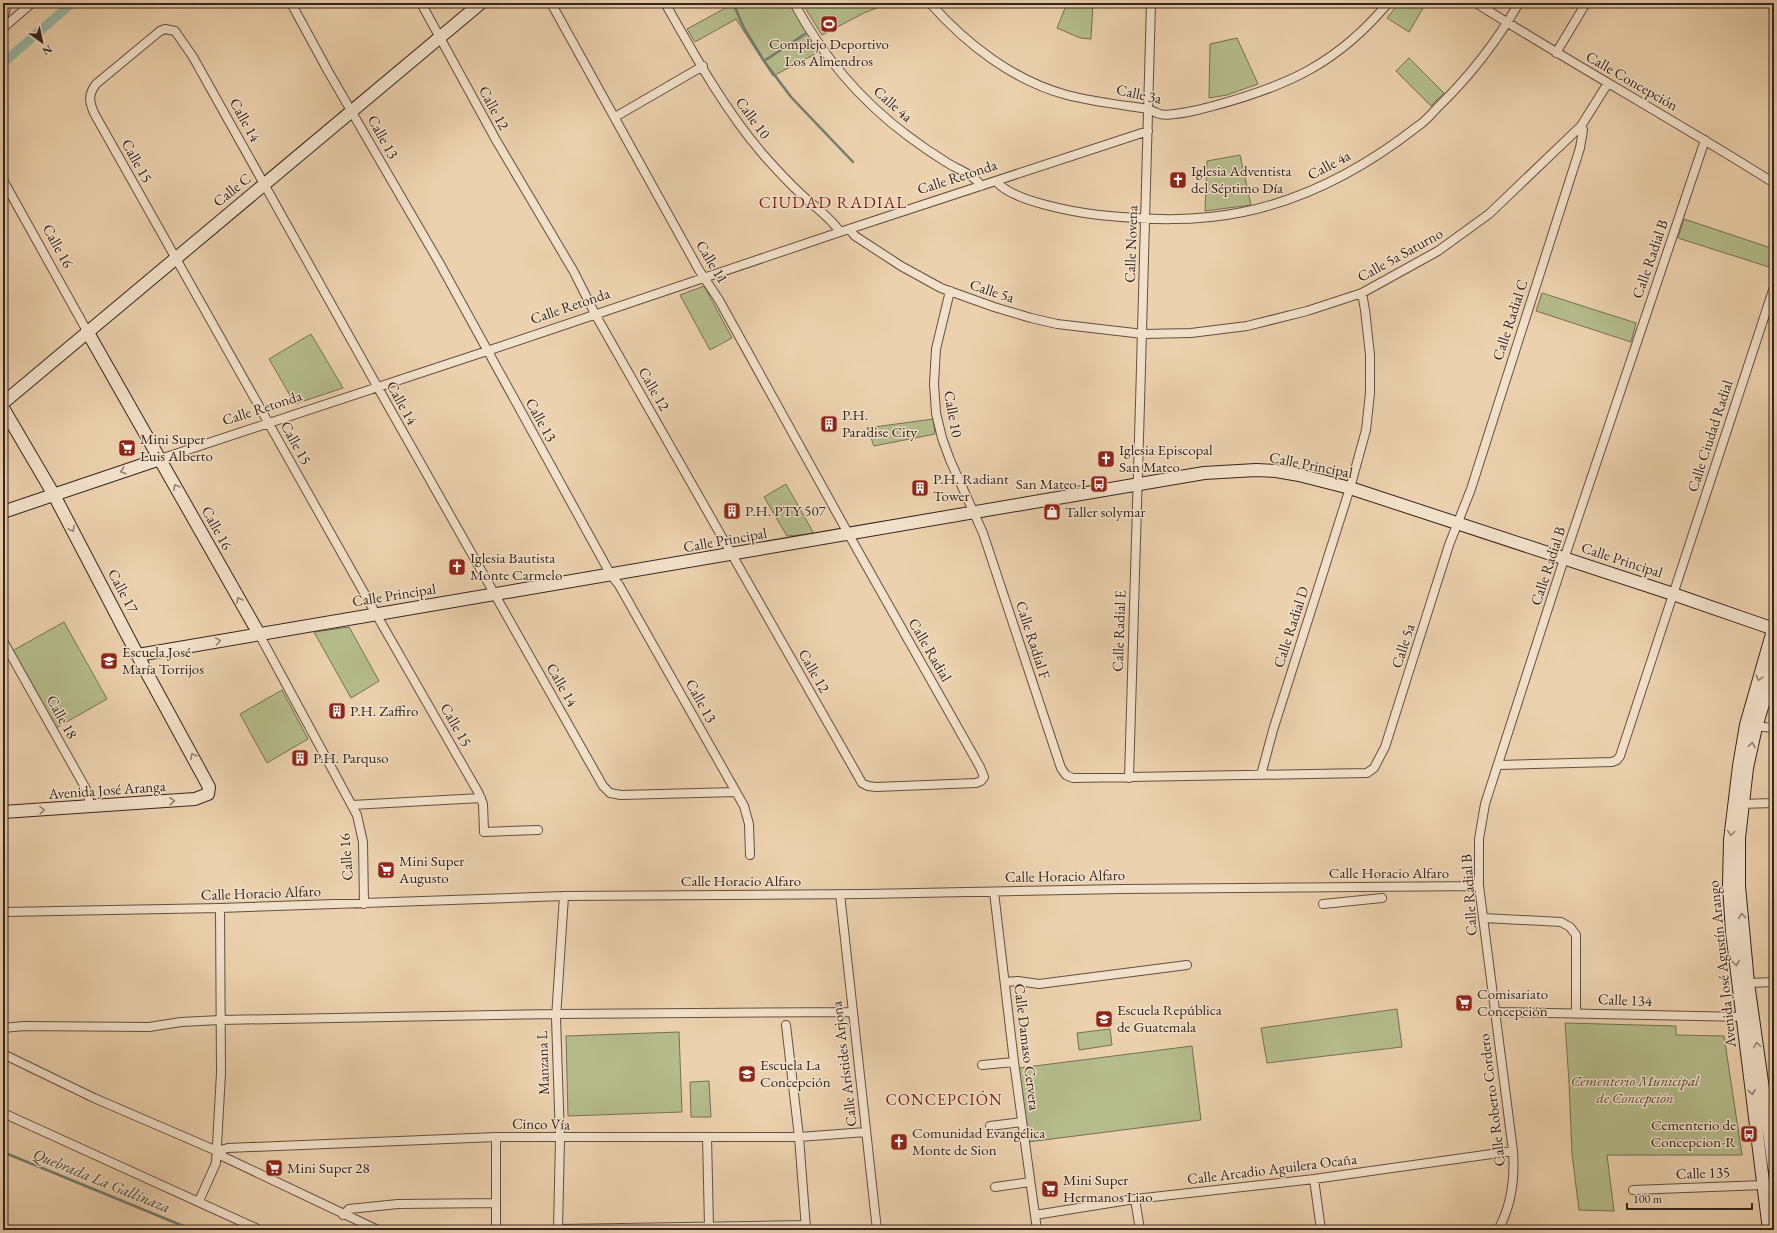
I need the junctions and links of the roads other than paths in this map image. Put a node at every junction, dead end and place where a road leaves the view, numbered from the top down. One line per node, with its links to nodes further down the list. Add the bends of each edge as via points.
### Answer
1 (7, 3): 15 (street); 16 (street)
2 (32, 3): 18 (street)
3 (292, 3): 25 (street, Calle 13)
4 (421, 3): 20 (street, Calle 12)
5 (481, 3): 20 (street, Calle C)
6 (551, 3): 26 (street, Calle 11)
7 (666, 3): 22 (street, Calle 10)
8 (794, 3): 34 (street, Calle 4a, via 814,37 872,107 909,137 975,179)
9 (930, 3): 24 (street, Calle 3a, via 973,45 998,63 1034,83 1067,95)
10 (1151, 3): 24 (street, Calle Novena)
11 (1388, 3): 24 (street, Calle 3a, via 1352,41 1291,81 1199,110 1161,115)
12 (1476, 3): 17 (street, Calle Concepción)
13 (1519, 3): 17 (street, Calle 4a)
14 (1586, 3): 21 (street)
15 (3, 6)
16 (3, 20)
17 (1508, 23): 21 (street, Calle Concepción); 35 (street, Calle 4a, via 1453,93 1419,126 1333,181 1294,198 1243,212 1187,219)
18 (3, 28)
19 (170, 29): 33 (street, Calle 14, via 175,31 193,57); 38 (street, Calle 15, via 160,31 96,84 89,96 89,102)
20 (441, 38): 25 (street, Calle C); 43 (street, Calle 12)
21 (1556, 53): 23 (street, Calle Concepción)
22 (703, 66): 26 (street); 37 (street, Calle 10, via 739,125 762,153)
23 (1608, 83): 27 (street, Calle 5a Saturno); 29 (street, Calle Concepción)
24 (1149, 109): 28 (street, Calle Novena)
25 (352, 111): 33 (street, Calle C); 46 (street, Calle 13)
26 (615, 116): 39 (street, Calle 11)
27 (1581, 126): 42 (street, Calle 5a Saturno, via 1489,214 1463,234 1408,269); 57 (street, Calle Radial C, via 1583,130 1580,148)
28 (1148, 131): 31 (street, Calle Retonda); 35 (street, Calle Novena)
29 (1705, 140): 32 (street, Calle Concepción); 60 (street, Calle Radial B)
30 (3, 180): 44 (street, Calle 16)
31 (996, 181): 34 (street, Calle Retonda); 35 (street, Calle 4a, via 1003,188 1043,204 1087,214)
32 (1774, 183)
33 (265, 184): 38 (street, Calle C); 47 (street, Calle 14)
34 (980, 186): 36 (street, Calle Retonda)
35 (1146, 220): 45 (street, Calle Novena)
36 (849, 229): 37 (street, Calle Retonda); 41 (street, Calle 5a, via 855,236 901,266)
37 (840, 232): 39 (street, Calle Retonda)
38 (174, 258): 44 (street, Calle C); 50 (street, Calle 15)
39 (705, 278): 43 (street, Calle Retonda); 58 (street, Calle 11)
40 (1774, 287): 62 (street, Calle Ciudad Radial)
41 (950, 292): 45 (street, Calle 5a, via 1057,324); 56 (street, Calle 10, via 936,349 936,413 947,453)
42 (1362, 293): 45 (street, Calle 5a Saturno, via 1307,311 1247,326 1191,333); 53 (street, Calle Radial D, via 1370,355 1370,393 1366,430)
43 (596, 314): 46 (street, Calle Retonda); 59 (street, Calle 12)
44 (87, 331): 48 (street, Calle C); 51 (street, Calle 16)
45 (1143, 334): 52 (street, Calle Novena)
46 (487, 351): 47 (street, Calle Retonda); 61 (street, Calle 13)
47 (377, 386): 50 (street, Calle Retonda); 63 (street, Calle 14)
48 (3, 403)
49 (3, 408): 54 (street, Calle 17)
50 (269, 423): 51 (street, Calle Retonda); 64 (street, Calle 15)
51 (160, 459): 54 (street, Calle Retonda, one-way to 54); 66 (street, Calle 16, one-way to 51)
52 (1137, 485): 53 (street, Calle Principal, via 1204,473 1256,470 1299,475); 56 (street, Calle Principal); 74 (street, Calle Radial E)
53 (1350, 488): 57 (street, Calle Principal); 73 (street, Calle Radial D)
54 (54, 495): 55 (street, Calle Retonda); 68 (street, Calle 17, one-way to 68)
55 (3, 512)
56 (973, 513): 58 (street, Calle Principal); 74 (street, Calle Radial F, via 1061,768 1066,775 1074,778)
57 (1458, 523): 60 (street, Calle Principal); 73 (street, Calle 5a, via 1385,748 1374,768 1367,772)
58 (849, 535): 59 (street, Calle Principal); 75 (street, Calle Radial, via 984,774 984,779 976,783)
59 (732, 555): 61 (street, Calle Principal); 75 (street, Calle 12, via 858,777)
60 (1564, 559): 62 (street, Calle Principal); 72 (street, Calle Radial B)
61 (611, 575): 63 (street, Calle Principal); 77 (street, Calle 13)
62 (1673, 594): 65 (street, Calle Principal); 72 (street, Calle Ciudad Radial, via 1631,725 1617,760)
63 (494, 595): 64 (street, Calle Principal); 77 (street, Calle 14, via 603,786 610,793 621,795)
64 (376, 614): 66 (street, Calle Principal); 78 (street, Calle 15)
65 (1774, 628): 70 (street, Avenida José Agustín Arango, one-way to 70)
66 (258, 634): 68 (street, Calle Principal, one-way to 66); 81 (street, Calle 16)
67 (3, 642): 82 (street, Calle 18, via 86,788)
68 (138, 655): 76 (street, Calle 17, one-way to 68, via 208,782)
69 (1774, 668): 70 (street, Avenida José Agustín Arango)
70 (1751, 726): 71 (street); 80 (street, Avenida José Agustín Arango, via 1747,768)
71 (1774, 728)
72 (1499, 765): 86 (street, Calle Radial B, via 1486,804 1479,839)
73 (1261, 775): 74 (street)
74 (1129, 778)
75 (868, 786)
76 (209, 791): 82 (street, Avenida José Aranga, one-way to 76, via 195,799)
77 (736, 792): 85 (street, Calle 13, via 747,814)
78 (481, 798): 81 (street); 84 (street, Calle 15, via 484,832)
79 (1774, 803): 80 (street)
80 (1739, 804): 101 (street, Avenida José Agustín Arango, one-way to 80, via 1739,886); 105 (street, Avenida José Agustín Arango, one-way to 105, via 1730,840 1729,886)
81 (352, 805): 93 (street, Calle 16, via 362,836)
82 (91, 807): 83 (street, Avenida José Aranga, one-way to 82)
83 (3, 812)
84 (538, 830)
85 (750, 855)
86 (1479, 886): 87 (street, Calle Horacio Alfaro); 97 (street, Calle Radial B)
87 (1370, 888): 88 (street, Calle Horacio Alfaro); 92 (street)
88 (994, 892): 89 (street, Calle Horacio Alfaro); 99 (street, Calle Damaso Cervera)
89 (840, 894): 90 (street, Calle Horacio Alfaro); 102 (street, Calle Arístides Arjona)
90 (564, 896): 93 (street, Calle Horacio Alfaro); 106 (street, Manzana L)
91 (1382, 898): 92 (street)
92 (1371, 899): 94 (street)
93 (364, 904): 95 (street, Calle Horacio Alfaro)
94 (1324, 904)
95 (220, 908): 96 (street, Calle Horacio Alfaro); 107 (street)
96 (3, 912)
97 (1484, 918): 103 (street, Calle Radial B); 104 (street, via 1561,922 1570,927 1576,935)
98 (1187, 965): 99 (street, via 1039,984)
99 (1005, 982): 111 (street, Calle Damaso Cervera)
100 (1774, 982): 101 (street)
101 (1748, 983): 105 (street, Avenida José Agustín Arango)
102 (852, 1012): 106 (street); 116 (street, Calle Arístides Arjona)
103 (1495, 1012): 104 (street, Calle 134); 122 (street, Calle Roberto Cordero)
104 (1576, 1013): 105 (street, Calle 134)
105 (1748, 1018): 123 (street, Avenida José Agustín Arango, one-way to 105); 126 (street, Avenida José Agustín Arango, one-way to 126)
106 (556, 1019): 107 (street); 120 (street, Manzana L)
107 (220, 1020): 109 (street, via 149,1027); 121 (street, via 221,1073)
108 (786, 1025): 119 (street)
109 (3, 1028)
110 (3, 1054): 121 (street, via 94,1098)
111 (1014, 1062): 112 (street); 114 (street, Calle Damaso Cervera)
112 (982, 1065)
113 (3, 1113): 130 (street)
114 (1022, 1122): 115 (street); 125 (street, Calle Damaso Cervera)
115 (990, 1126)
116 (866, 1132): 119 (street, Cinco Vía); 140 (street, Calle Arístides Arjona)
117 (496, 1137): 120 (street, Cinco Vía); 121 (street, Cinco Vía, via 228,1148); 131 (street)
118 (707, 1137): 119 (street, Cinco Vía); 120 (street, Cinco Vía); 134 (street)
119 (799, 1137): 135 (street)
120 (560, 1138): 139 (street, Manzana L)
121 (217, 1151): 130 (street, via 214,1169); 132 (street, via 224,1157)
122 (1513, 1151): 124 (street, Calle Arcadio Aguilera Ocaña); 144 (street, Calle Roberto Cordero, via 1511,1198)
123 (1774, 1167)
124 (1314, 1179): 129 (street, Calle Arcadio Aguilera Ocaña); 143 (street)
125 (1030, 1182): 127 (street); 133 (street, Calle Damaso Cervera)
126 (1769, 1184): 128 (street, Calle 135); 145 (street, Avenida José Agustín Arango)
127 (995, 1187)
128 (1633, 1190)
129 (1135, 1199): 133 (street, Calle Arcadio Aguilera Ocaña); 142 (street)
130 (199, 1201): 136 (street)
131 (496, 1203): 132 (street, via 398,1204 349,1209); 138 (street)
132 (343, 1214): 137 (street)
133 (1035, 1215): 141 (street, Calle Damaso Cervera)
134 (709, 1227): 135 (street); 139 (street)
135 (806, 1228)
136 (260, 1230)
137 (378, 1230)
138 (496, 1230)
139 (558, 1230)
140 (877, 1230)
141 (1037, 1230)
142 (1140, 1230)
143 (1321, 1230)
144 (1498, 1230)
145 (1769, 1230)

